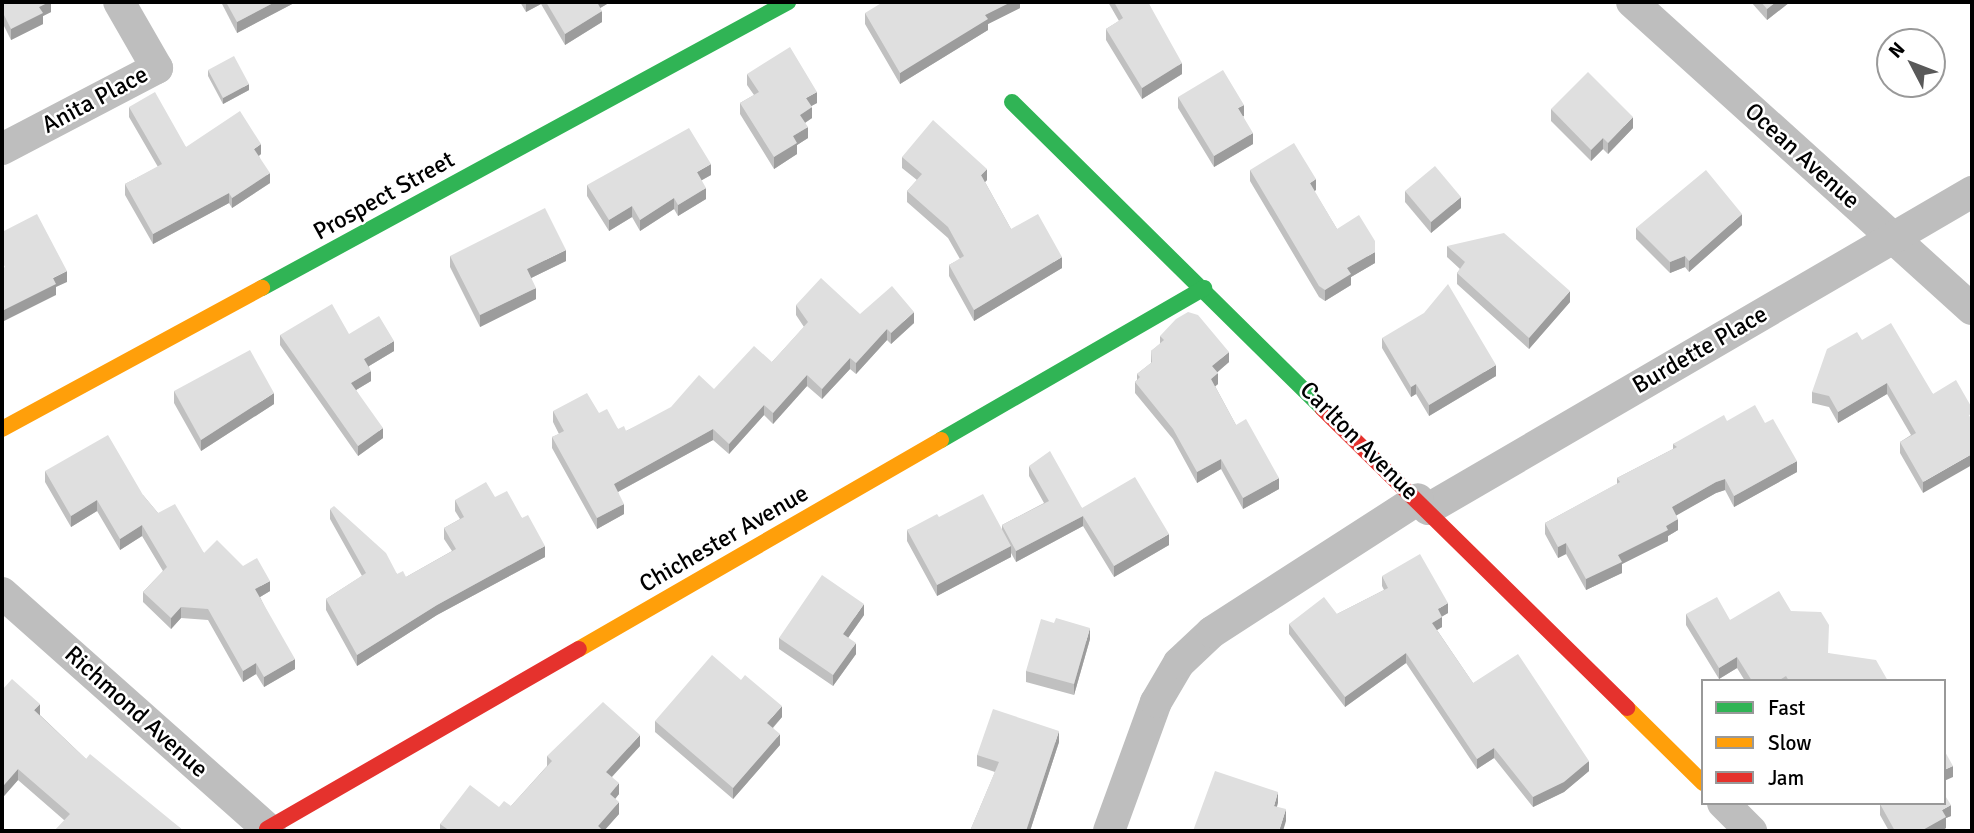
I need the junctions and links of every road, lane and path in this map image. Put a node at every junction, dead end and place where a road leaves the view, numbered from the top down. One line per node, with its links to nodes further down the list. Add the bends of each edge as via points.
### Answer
1 (119, 2): 5 (street, Anita Place, via 157,68)
2 (788, 2): 10 (street, Prospect Street)
3 (1632, 2): 7 (street, Ocean Avenue)
4 (1012, 102): 8 (street, Carlton Avenue)
5 (2, 149)
6 (1972, 192): 7 (street, Burdette Place)
7 (1892, 238): 9 (street, Ocean Avenue); 11 (street, Burdette Place)
8 (1204, 288): 11 (street, Carlton Avenue); 15 (street, Chichester Avenue)
9 (1972, 309)
10 (2, 429)
11 (1423, 504): 13 (street, Carlton Avenue); 16 (street, Burdette Place, via 1212,632 1179,663 1156,702)
12 (2, 593): 15 (street, Richmond Avenue)
13 (1701, 781)
14 (1725, 805): 17 (street)
15 (269, 830)
16 (1109, 831)
17 (1751, 831)

